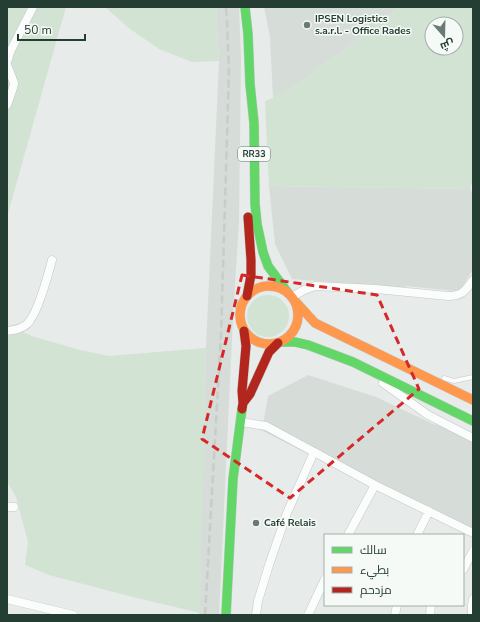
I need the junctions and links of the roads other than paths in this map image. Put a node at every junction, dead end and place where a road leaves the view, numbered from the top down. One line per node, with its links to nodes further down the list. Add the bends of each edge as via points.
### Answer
1 (33, 7): 4 (street)
2 (239, 7): 9 (main road, RR33, via 246,123 246,203 251,260)
3 (246, 7): 10 (main road, RR33, via 254,123 257,224 268,266)
4 (7, 62)
5 (7, 65): 6 (street, via 14,83)
6 (7, 105)
7 (52, 260): 11 (street, via 31,320 21,328)
8 (472, 283): 10 (street, via 457,296 314,286)
9 (247, 296): 10 (main road, via 254,290 271,286 280,288); 12 (main road, RR33, via 240,313)
10 (291, 297): 13 (main road, RR33, via 297,308 297,321 292,334); 14 (main road, via 315,323)
11 (7, 331)
12 (244, 331): 13 (main road, via 256,342); 20 (main road, RR33, via 246,346)
13 (280, 342): 15 (main road, via 308,345); 20 (main road, RR33, via 269,352 250,394)
14 (393, 361): 16 (lane); 19 (main road)
15 (353, 362): 21 (main road); 23 (street, via 428,415)
16 (414, 366)
17 (439, 376): 18 (lane, via 454,381)
18 (473, 378)
19 (473, 400)
20 (243, 403): 22 (main road, RR33)
21 (473, 420)
22 (241, 422): 24 (street, via 266,426); 36 (main road, RR33, via 232,486)
23 (473, 438)
24 (314, 452): 25 (street); 37 (street, via 287,513 262,587)
25 (375, 485): 26 (street); 28 (street)
26 (429, 511): 27 (street); 29 (street)
27 (472, 530)
28 (349, 534)
29 (418, 534)
30 (473, 551): 31 (street)
31 (464, 568)
32 (324, 581): 38 (street)
33 (7, 599): 35 (street)
34 (473, 599): 39 (street)
35 (73, 615)
36 (226, 615)
37 (256, 615)
38 (308, 615)
39 (472, 615)

